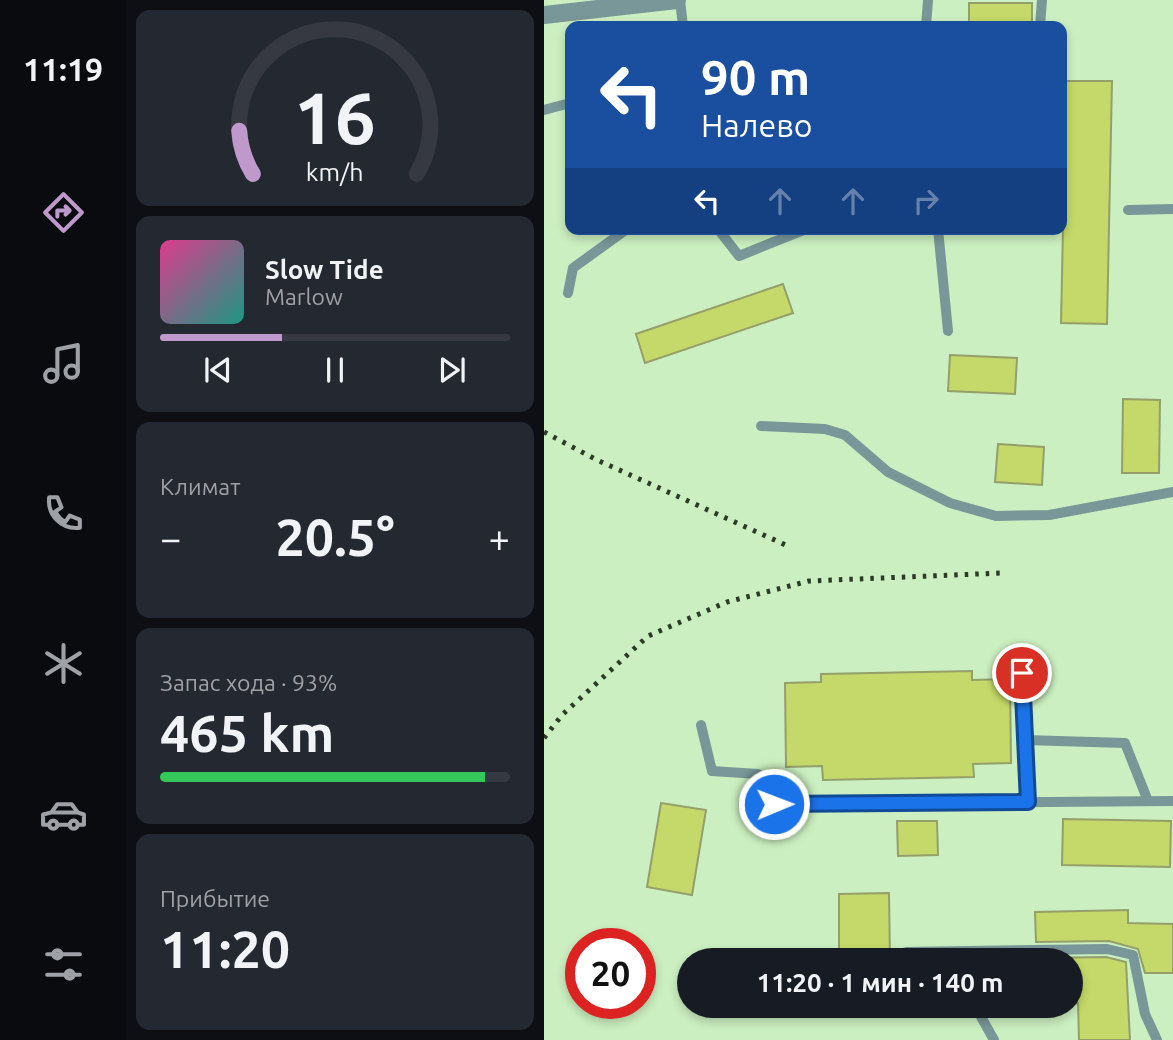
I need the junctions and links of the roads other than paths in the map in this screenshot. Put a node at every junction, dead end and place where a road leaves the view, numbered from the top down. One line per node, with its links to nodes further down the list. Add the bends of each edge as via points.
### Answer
1 (678, 0): 4 (street); 5 (lane)
2 (928, 0): 6 (lane)
3 (1042, 0): 7 (lane)
4 (544, 15)
5 (682, 21)
6 (926, 21)
7 (1040, 21)
8 (565, 104): 9 (lane)
9 (544, 110)
10 (1173, 209): 11 (lane)
11 (1128, 210)
12 (619, 235): 16 (lane, via 573,268)
13 (723, 235): 14 (lane, via 739,256)
14 (791, 235)
15 (939, 235): 17 (lane)
16 (568, 293)
17 (948, 331)
18 (761, 426): 19 (lane, via 826,429 844,435 888,472 950,503 996,516 1049,515)
19 (1173, 492)
20 (1022, 673): 22 (lane)
21 (701, 725): 24 (lane, via 712,771 758,774 774,804)
22 (1025, 740): 24 (lane); 25 (lane, via 1125,743)
23 (1173, 801): 25 (lane)
24 (1028, 802): 25 (lane)
25 (1148, 802)
26 (1083, 950): 29 (lane, via 1133,955 1145,1014)
27 (982, 1018): 28 (lane)
28 (994, 1040)
29 (1157, 1040)

